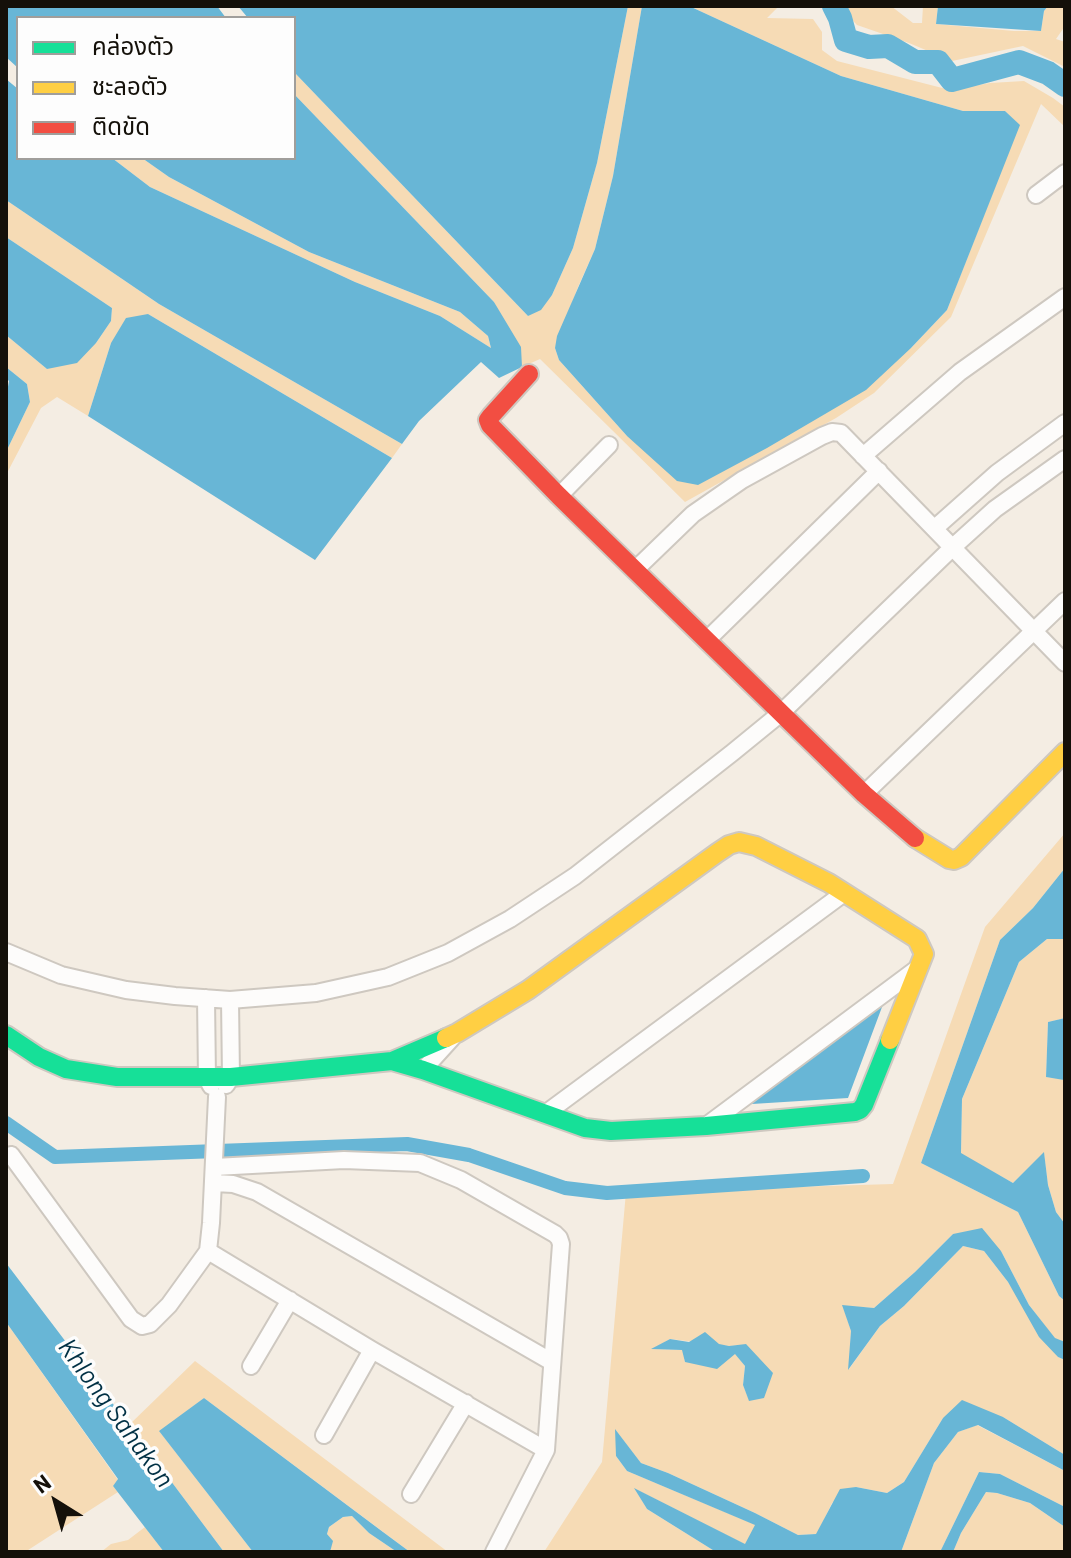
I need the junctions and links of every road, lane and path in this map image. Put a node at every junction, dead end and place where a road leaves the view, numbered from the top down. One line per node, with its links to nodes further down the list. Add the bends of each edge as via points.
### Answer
1 (1065, 173): 2 (street)
2 (1036, 195)
3 (1065, 297): 7 (street, via 960,372)
4 (529, 374): 10 (street, via 488,420)
5 (1065, 423): 11 (street)
6 (609, 445): 10 (street)
7 (863, 456): 9 (street); 13 (street, via 841,433 822,436 693,514)
8 (1065, 459): 12 (street)
9 (879, 471): 11 (street); 16 (street)
10 (559, 496): 13 (street)
11 (935, 528): 12 (street)
12 (953, 547): 15 (street); 18 (street)
13 (635, 570): 16 (street)
14 (1065, 601): 15 (street)
15 (1034, 630): 17 (street); 20 (street)
16 (707, 640): 18 (street)
17 (1065, 663)
18 (781, 713): 20 (street); 25 (street, via 575,876 448,953 388,977 316,993)
19 (1065, 752): 20 (street, via 954,860 915,838)
20 (864, 794)
21 (844, 893): 23 (street, via 917,939 924,954); 26 (street, via 756,846 729,845 528,990); 33 (street)
22 (6, 952): 24 (street, via 61,975 126,990)
23 (919, 967): 34 (street); 34 (street, via 860,1110)
24 (206, 998): 25 (street); 31 (street)
25 (230, 1000): 30 (street)
26 (457, 1033): 28 (street); 29 (street)
27 (6, 1035): 31 (street, via 66,1069 117,1077)
28 (392, 1061): 29 (street); 30 (street)
29 (423, 1070): 33 (street)
30 (231, 1077): 31 (street); 32 (street)
31 (207, 1078): 32 (street)
32 (217, 1097): 37 (street)
33 (545, 1114): 34 (street, via 611,1131)
34 (706, 1126)
35 (11, 1155): 39 (street, via 136,1324 150,1324 169,1305)
36 (249, 1165): 37 (street); 38 (street); 42 (street, via 420,1163 461,1180 555,1234 561,1244)
37 (215, 1172): 38 (street); 39 (street)
38 (245, 1188): 42 (street)
39 (208, 1251): 40 (street)
40 (290, 1300): 41 (street); 43 (street)
41 (372, 1350): 44 (street); 45 (street)
42 (552, 1362): 46 (street)
43 (251, 1366)
44 (466, 1403): 46 (street); 47 (street)
45 (324, 1435)
46 (546, 1450): 48 (street)
47 (411, 1494)
48 (494, 1552)

